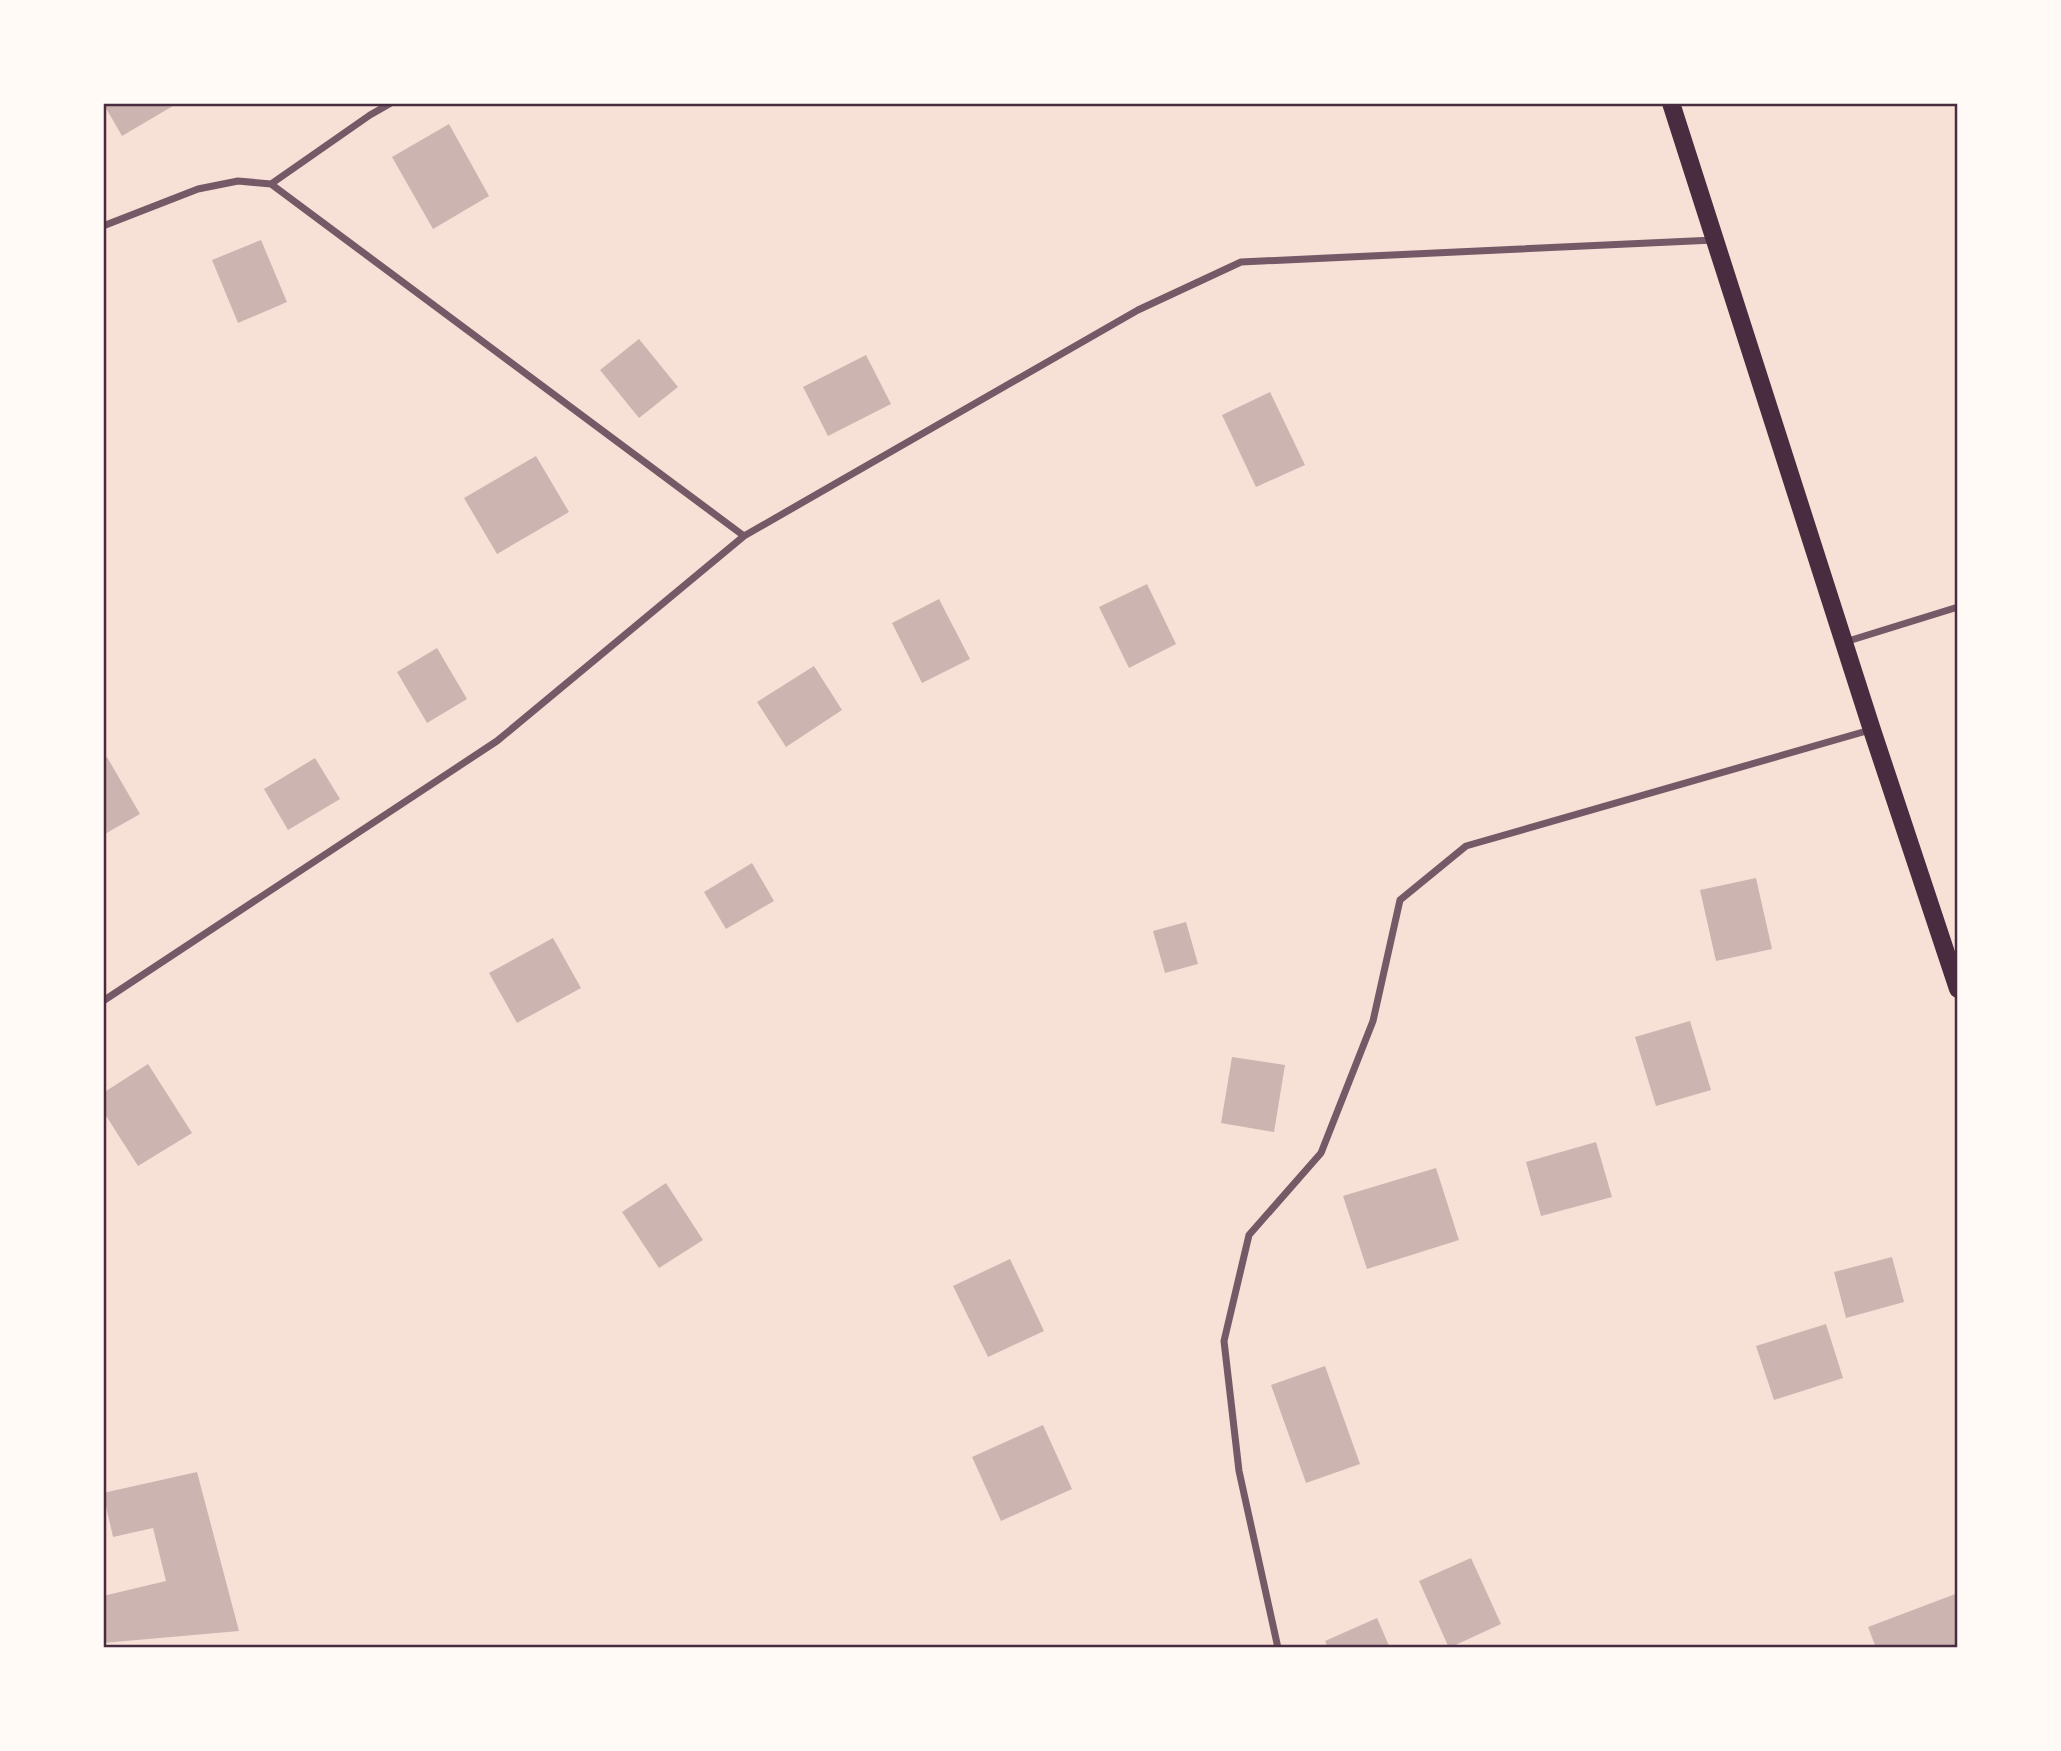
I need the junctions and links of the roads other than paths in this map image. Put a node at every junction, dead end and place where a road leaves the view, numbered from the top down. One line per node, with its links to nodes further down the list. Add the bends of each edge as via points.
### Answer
1 (391, 103): 3 (street)
2 (1671, 103): 5 (main road)
3 (271, 184): 4 (street, via 238,181 198,189); 6 (street)
4 (103, 226)
5 (1714, 240): 6 (street, via 1241,262 1138,310); 8 (main road)
6 (744, 537): 11 (street, via 497,741)
7 (1958, 607): 8 (street)
8 (1844, 642): 9 (main road)
9 (1872, 730): 10 (main road); 12 (street, via 1466,846 1400,900 1373,1021 1321,1153 1249,1235 1224,1341 1239,1471)
10 (1958, 989)
11 (103, 1001)
12 (1278, 1648)

